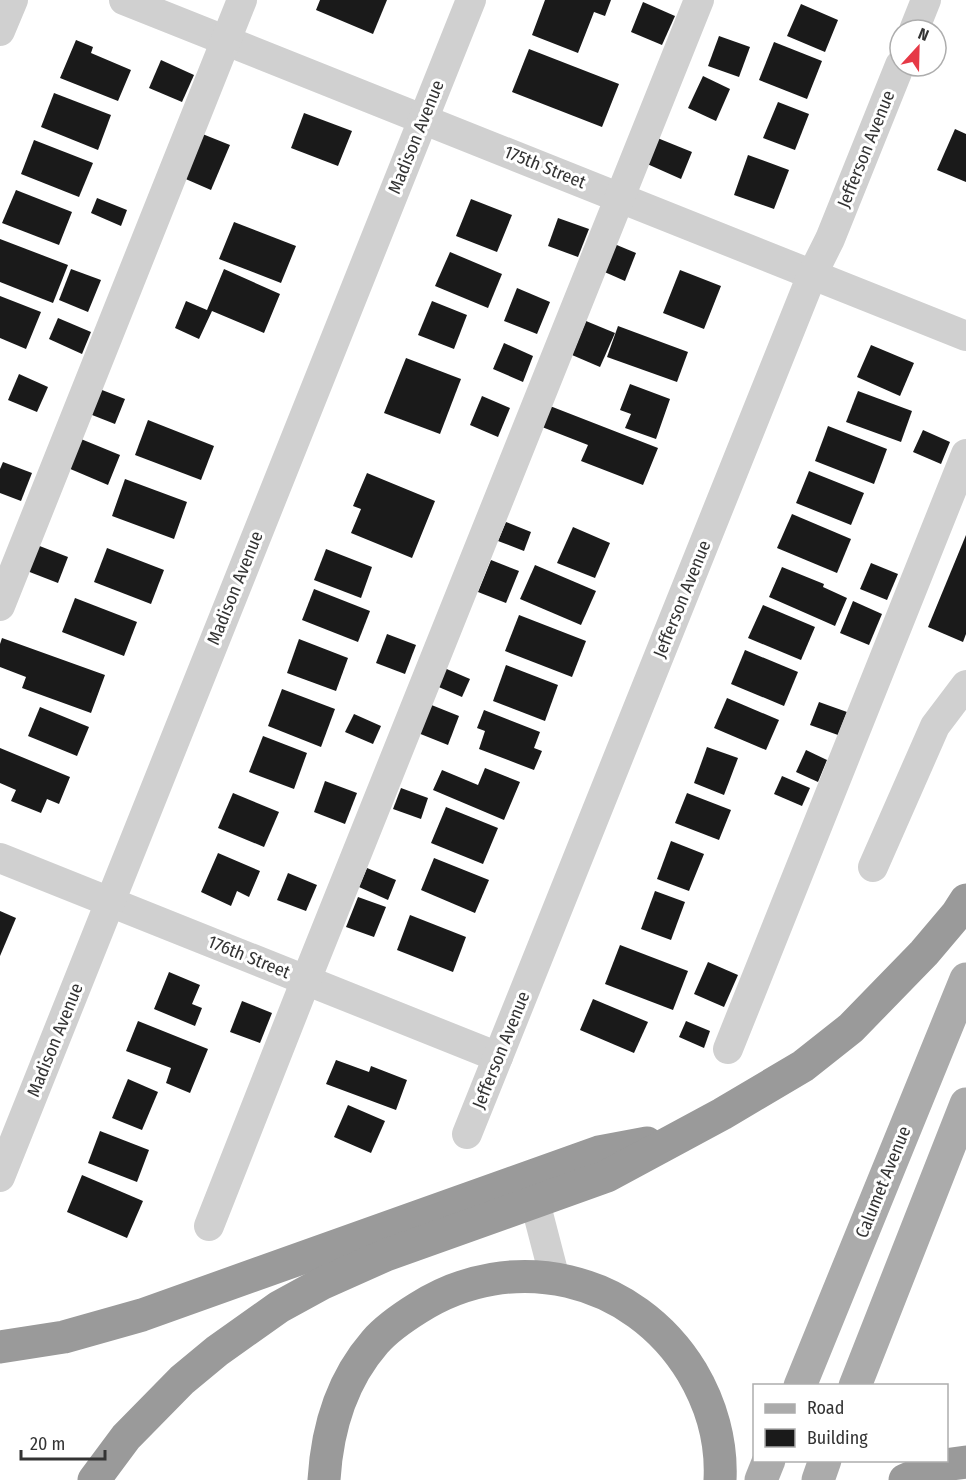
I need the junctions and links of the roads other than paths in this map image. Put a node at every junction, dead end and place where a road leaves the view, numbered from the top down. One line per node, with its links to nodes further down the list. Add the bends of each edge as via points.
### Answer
1 (13, 0): 8 (street)
2 (124, 0): 9 (street, 175th Street)
3 (242, 0): 9 (street)
4 (471, 0): 11 (street, Madison Avenue)
5 (699, 0): 12 (street)
6 (926, 0): 7 (street)
7 (919, 18)
8 (0, 31)
9 (225, 40): 11 (street, 175th Street); 16 (street)
10 (895, 78): 13 (street, Jefferson Avenue)
11 (424, 118): 12 (street, 175th Street); 21 (street, Madison Avenue)
12 (620, 198): 13 (street, 175th Street); 23 (street)
13 (812, 275): 14 (street, 175th Street); 25 (street, Jefferson Avenue)
14 (966, 336)
15 (966, 454): 24 (street)
16 (0, 606)
17 (966, 685): 19 (street, via 935,726)
18 (0, 858): 21 (street, 176th Street)
19 (873, 867)
20 (966, 900): 28 (highway, via 924,953 851,1028 803,1066)
21 (109, 901): 23 (street, 176th Street); 29 (street, Madison Avenue)
22 (966, 979): 34 (main road, Calumet Avenue)
23 (306, 980): 25 (street, 176th Street); 31 (street)
24 (728, 1049)
25 (498, 1057): 27 (street, Jefferson Avenue)
26 (966, 1104): 35 (main road)
27 (467, 1134)
28 (673, 1139): 30 (highway, via 607,1176); 33 (highway, via 599,1152 142,1315 64,1337)
29 (0, 1177)
30 (535, 1202): 32 (street); 39 (highway, via 386,1255 279,1307 182,1380 126,1437)
31 (209, 1226)
32 (555, 1279): 40 (highway, via 507,1277 484,1281 442,1294 393,1324 363,1357 342,1396 326,1445); 41 (highway, via 602,1292 642,1315 673,1345 709,1405 720,1445)
33 (0, 1347)
34 (801, 1384)
35 (856, 1384)
36 (769, 1462): 42 (main road)
37 (825, 1462): 43 (main road)
38 (966, 1462): 44 (highway, via 937,1466)
39 (94, 1480)
40 (324, 1480)
41 (720, 1480)
42 (761, 1480)
43 (818, 1480)
44 (905, 1480)

